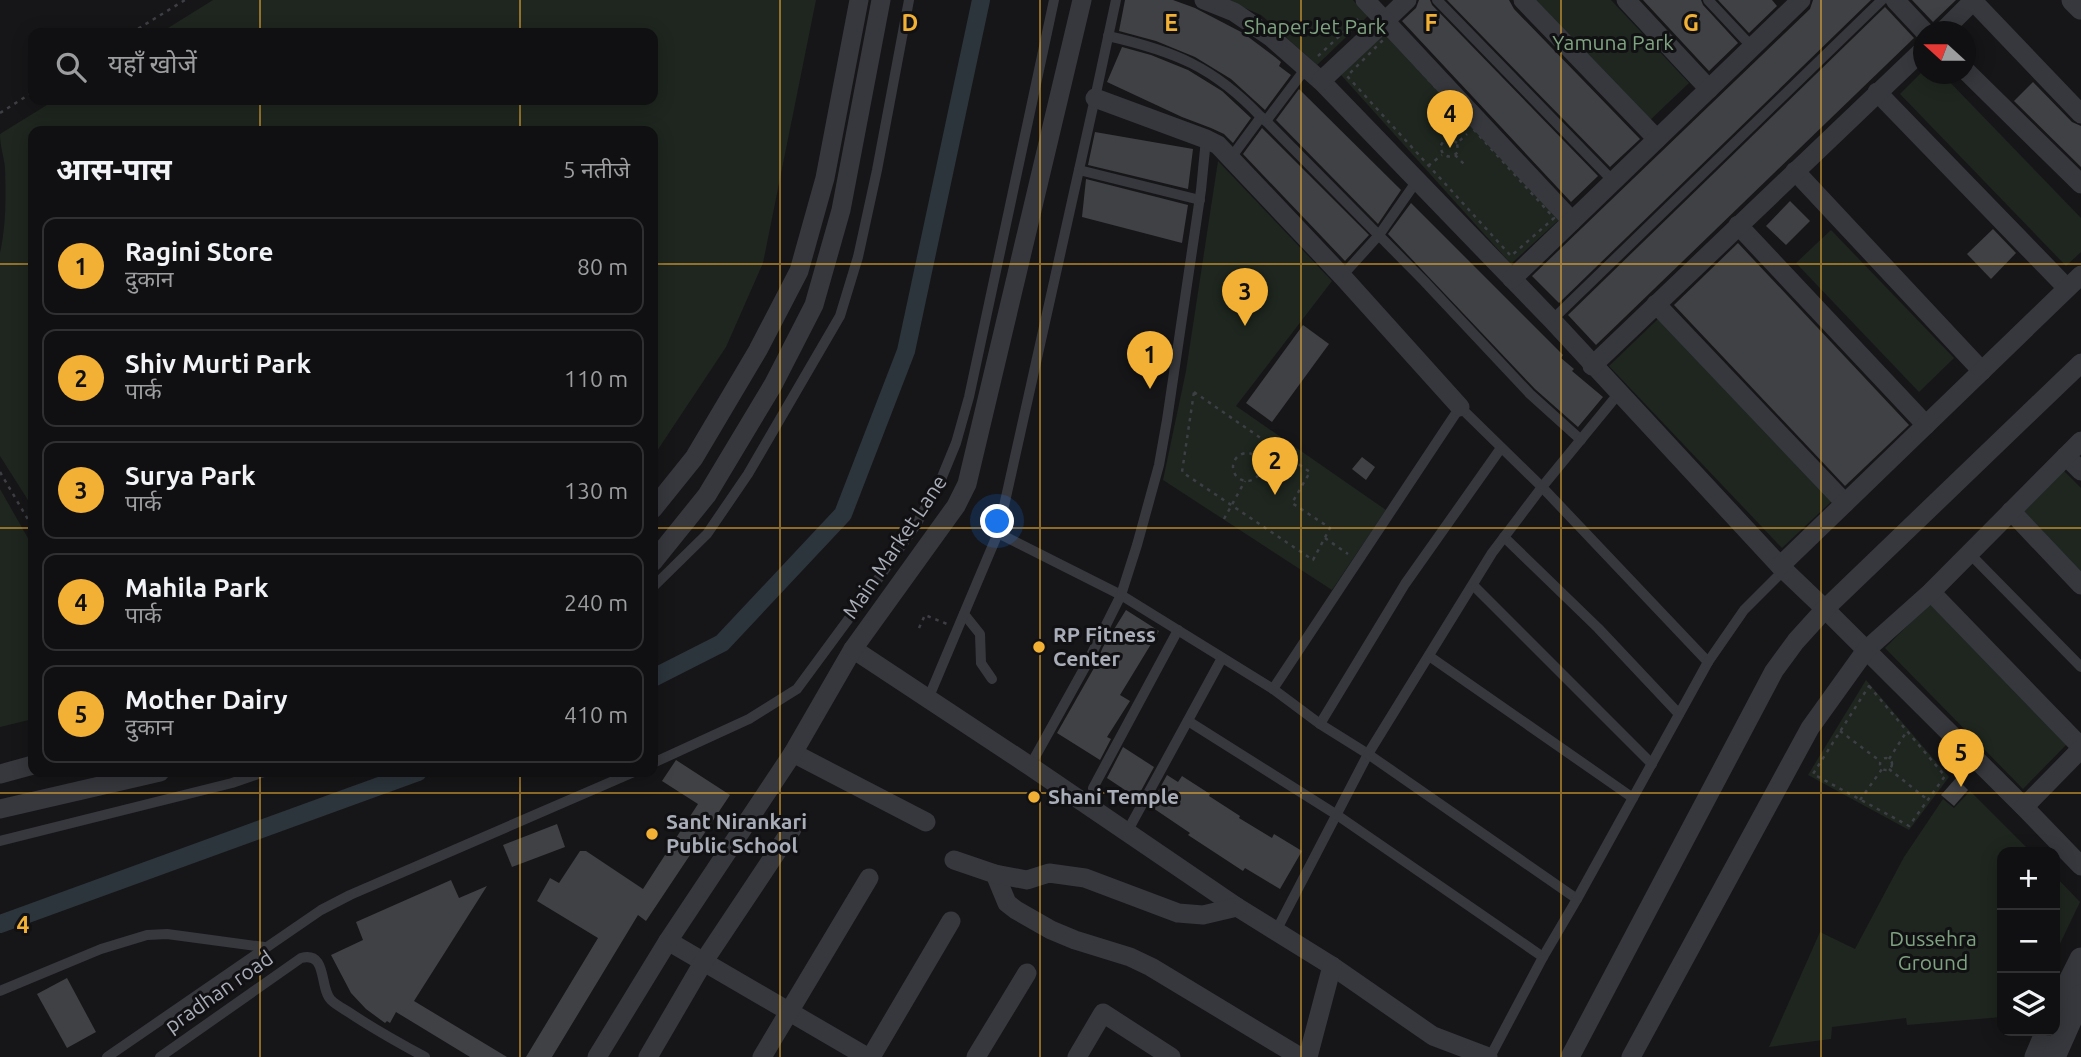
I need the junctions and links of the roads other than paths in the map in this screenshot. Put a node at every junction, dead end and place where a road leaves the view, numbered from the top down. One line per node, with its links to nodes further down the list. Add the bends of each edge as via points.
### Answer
1 (859, 0): 63 (street, via 825,178 799,271 694,458)
2 (881, 0): 69 (street, via 841,210 814,305 773,385 707,495)
3 (909, 0): 71 (lane, via 880,157 840,316 748,474 707,534)
4 (1054, 0): 94 (lane, via 968,397 942,477 909,535 797,689 749,719)
5 (1082, 0): 79 (street, Main Market Lane, via 967,484)
6 (1116, 0): 23 (lane)
7 (1204, 0): 26 (street, via 1234,12)
8 (1407, 0): 20 (street)
9 (1437, 0): 40 (lane)
10 (1524, 0): 35 (street)
11 (1626, 0): 29 (street)
12 (1708, 0): 24 (lane)
13 (1882, 0): 50 (lane)
14 (1895, 0): 21 (street)
15 (1973, 0): 22 (street); 32 (street)
16 (2073, 0): 19 (street)
17 (1795, 2): 24 (street)
18 (1363, 8): 20 (street)
19 (2081, 8)
20 (1385, 21): 27 (street, via 1351,43); 43 (street)
21 (1915, 21)
22 (1953, 21)
23 (1108, 36): 31 (lane); 33 (lane, via 1149,45 1220,78)
24 (1752, 47): 29 (street)
25 (1913, 58): 30 (street)
26 (1306, 68): 27 (street); 33 (lane)
27 (1321, 81): 39 (street)
28 (1976, 82): 41 (street)
29 (1709, 89): 35 (street)
30 (1877, 92): 38 (street); 48 (street)
31 (1096, 98): 34 (street); 37 (lane)
32 (2081, 114)
33 (1264, 119): 36 (lane); 45 (lane)
34 (1206, 139): 36 (street); 42 (lane)
35 (1657, 139): 40 (street)
36 (1230, 160): 46 (street)
37 (1079, 170): 42 (lane); 66 (lane)
38 (1795, 171): 44 (street); 53 (street)
39 (1424, 172): 45 (lane); 47 (street)
40 (1613, 181): 43 (street)
41 (2081, 184)
42 (1200, 200): 75 (lane, via 1159,465)
43 (1572, 221): 47 (street)
44 (1738, 225): 49 (street); 56 (street)
45 (1379, 235): 46 (lane); 57 (lane, via 1530,394)
46 (1342, 276): 55 (street)
47 (1512, 279): 50 (street)
48 (2074, 281): 53 (street)
49 (1656, 304): 52 (street); 64 (street)
50 (1552, 320): 52 (street)
51 (2081, 363): 76 (street)
52 (1592, 366): 54 (street)
53 (1982, 371): 56 (street)
54 (1619, 393): 57 (lane); 70 (street)
55 (1460, 407): 59 (lane); 86 (lane)
56 (1926, 425): 64 (street)
57 (1581, 440): 62 (lane)
58 (2081, 441): 60 (street)
59 (1501, 448): 62 (lane); 90 (lane, via 1405,584)
60 (2066, 456): 61 (street); 65 (street)
61 (2081, 471)
62 (1542, 488): 67 (lane); 83 (lane)
63 (658, 503)
64 (1845, 503): 70 (street)
65 (2011, 511): 68 (street); 73 (street)
66 (998, 533): 75 (lane); 77 (lane)
67 (1504, 537): 72 (lane); 88 (lane)
68 (1969, 553): 74 (street); 84 (lane)
69 (658, 556)
70 (1780, 566): 76 (street); 83 (lane, via 1780,574 1744,610)
71 (658, 582)
72 (1472, 585): 81 (lane); 95 (lane)
73 (2081, 585)
74 (1931, 592): 80 (street); 91 (street)
75 (1121, 595): 78 (lane); 97 (lane)
76 (1825, 609): 80 (street); 144 (street, via 1774,671)
77 (964, 614): 85 (lane, via 980,634 981,663); 87 (lane)
78 (1178, 630): 82 (lane); 102 (lane)
79 (853, 649): 87 (street); 92 (street, Main Market Lane)
80 (1866, 650): 104 (street); 145 (street, via 1810,728)
81 (1429, 656): 93 (lane); 103 (lane)
82 (1222, 658): 86 (lane); 89 (lane)
83 (1708, 662): 88 (lane)
84 (2081, 667)
85 (992, 678)
86 (1273, 689): 90 (lane)
87 (928, 699): 97 (street)
88 (1679, 714): 95 (lane)
89 (1188, 721): 106 (lane); 109 (lane)
90 (1320, 724): 93 (lane)
91 (2081, 748): 104 (street)
92 (793, 753): 107 (street); 119 (street, Main Market Lane)
93 (1368, 754): 106 (lane); 115 (lane)
94 (658, 762)
95 (1652, 764): 103 (lane)
96 (28, 766): 98 (street)
97 (1030, 766): 109 (street)
98 (0, 774)
99 (138, 777): 105 (street)
100 (249, 777): 110 (lane)
101 (622, 777): 120 (lane, via 350,895)
102 (1093, 788)
103 (1633, 798): 115 (lane)
104 (2024, 807): 112 (street)
105 (0, 809)
106 (1337, 816): 118 (lane); 121 (lane)
107 (926, 822)
108 (792, 829): 123 (street)
109 (1127, 832): 116 (street)
110 (0, 841)
111 (954, 860): 113 (street)
112 (2081, 866)
113 (995, 874): 116 (street, via 1027,880 1049,873 1085,878 1178,913 1203,915); 141 (street, via 1007,903 1016,910 1075,940 1151,967)
114 (869, 877): 129 (street)
115 (1577, 899): 121 (lane)
116 (1237, 907): 118 (street)
117 (951, 921): 137 (street)
118 (1276, 931): 124 (street)
119 (668, 941): 123 (street); 134 (street, Main Market Lane)
120 (264, 947): 126 (lane, via 147,935); 131 (lane)
121 (1542, 957): 143 (lane)
122 (2081, 959): 128 (street)
123 (704, 961): 129 (street); 135 (street)
124 (1332, 966): 142 (street); 143 (street, via 1433,1036)
125 (1027, 973): 138 (street)
126 (0, 991)
127 (2081, 996): 147 (street)
128 (2060, 1001)
129 (791, 1011): 136 (street); 137 (street)
130 (2045, 1036): 146 (street)
131 (107, 1057)
132 (160, 1057): 133 (lane, pradhan road, via 306,956 319,963 329,999)
133 (425, 1057)
134 (597, 1057)
135 (648, 1057)
136 (762, 1057)
137 (869, 1057)
138 (976, 1057)
139 (1077, 1057): 140 (street, via 1103,1013)
140 (1171, 1057)
141 (1300, 1057)
142 (1308, 1057)
143 (1489, 1057)
144 (1570, 1057)
145 (1631, 1057)
146 (2036, 1057)
147 (2054, 1057)

